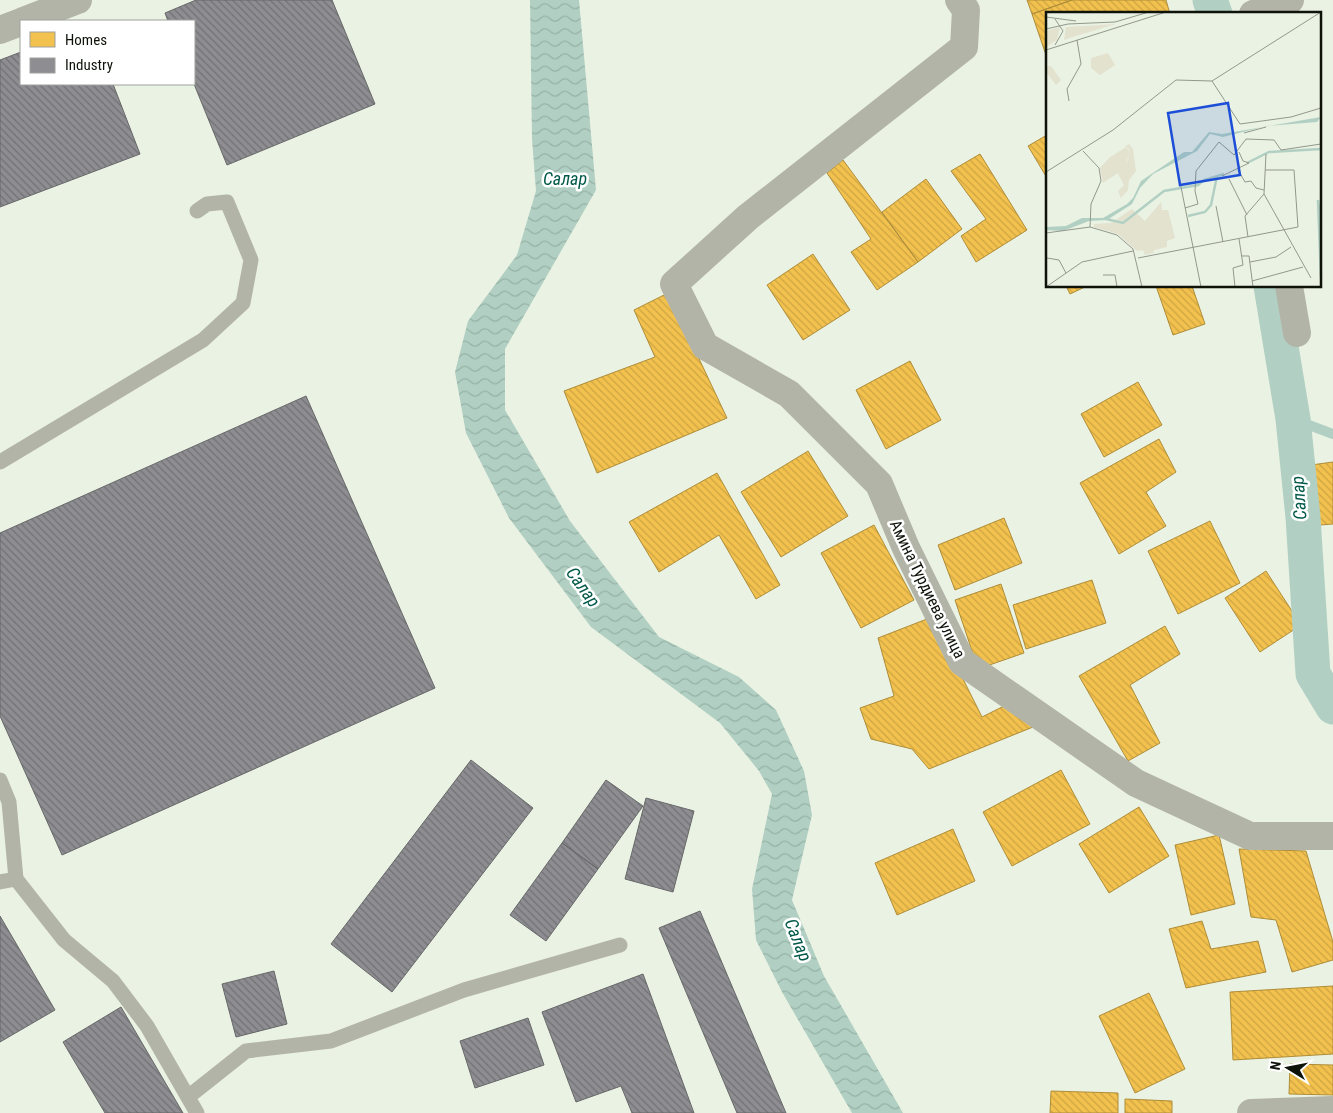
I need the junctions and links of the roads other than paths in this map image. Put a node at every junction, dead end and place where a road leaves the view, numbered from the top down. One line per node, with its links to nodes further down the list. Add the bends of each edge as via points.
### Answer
1 (78, 0): 7 (street)
2 (960, 0): 15 (street, Амина Турдиева улица, via 966,10 964,46 748,217 674,284 705,346 789,394 879,484 906,548 962,662 1136,782 1250,836)
3 (1236, 0): 5 (street)
4 (1290, 0): 6 (street)
5 (1241, 12)
6 (1258, 12)
7 (27, 20)
8 (20, 23): 9 (street)
9 (0, 30)
10 (197, 211): 13 (lane, via 207,204 227,202 251,260 243,303 203,340)
11 (1289, 288): 12 (street)
12 (1298, 333)
13 (0, 462)
14 (0, 780): 16 (lane, via 9,802)
15 (1333, 836)
16 (16, 879): 17 (lane); 19 (lane, via 64,940 113,981 147,1026)
17 (0, 882)
18 (620, 945): 19 (lane, via 464,990 332,1040 246,1051)
19 (188, 1097): 21 (lane)
20 (1333, 1110): 22 (street)
21 (197, 1113)
22 (1251, 1113)

